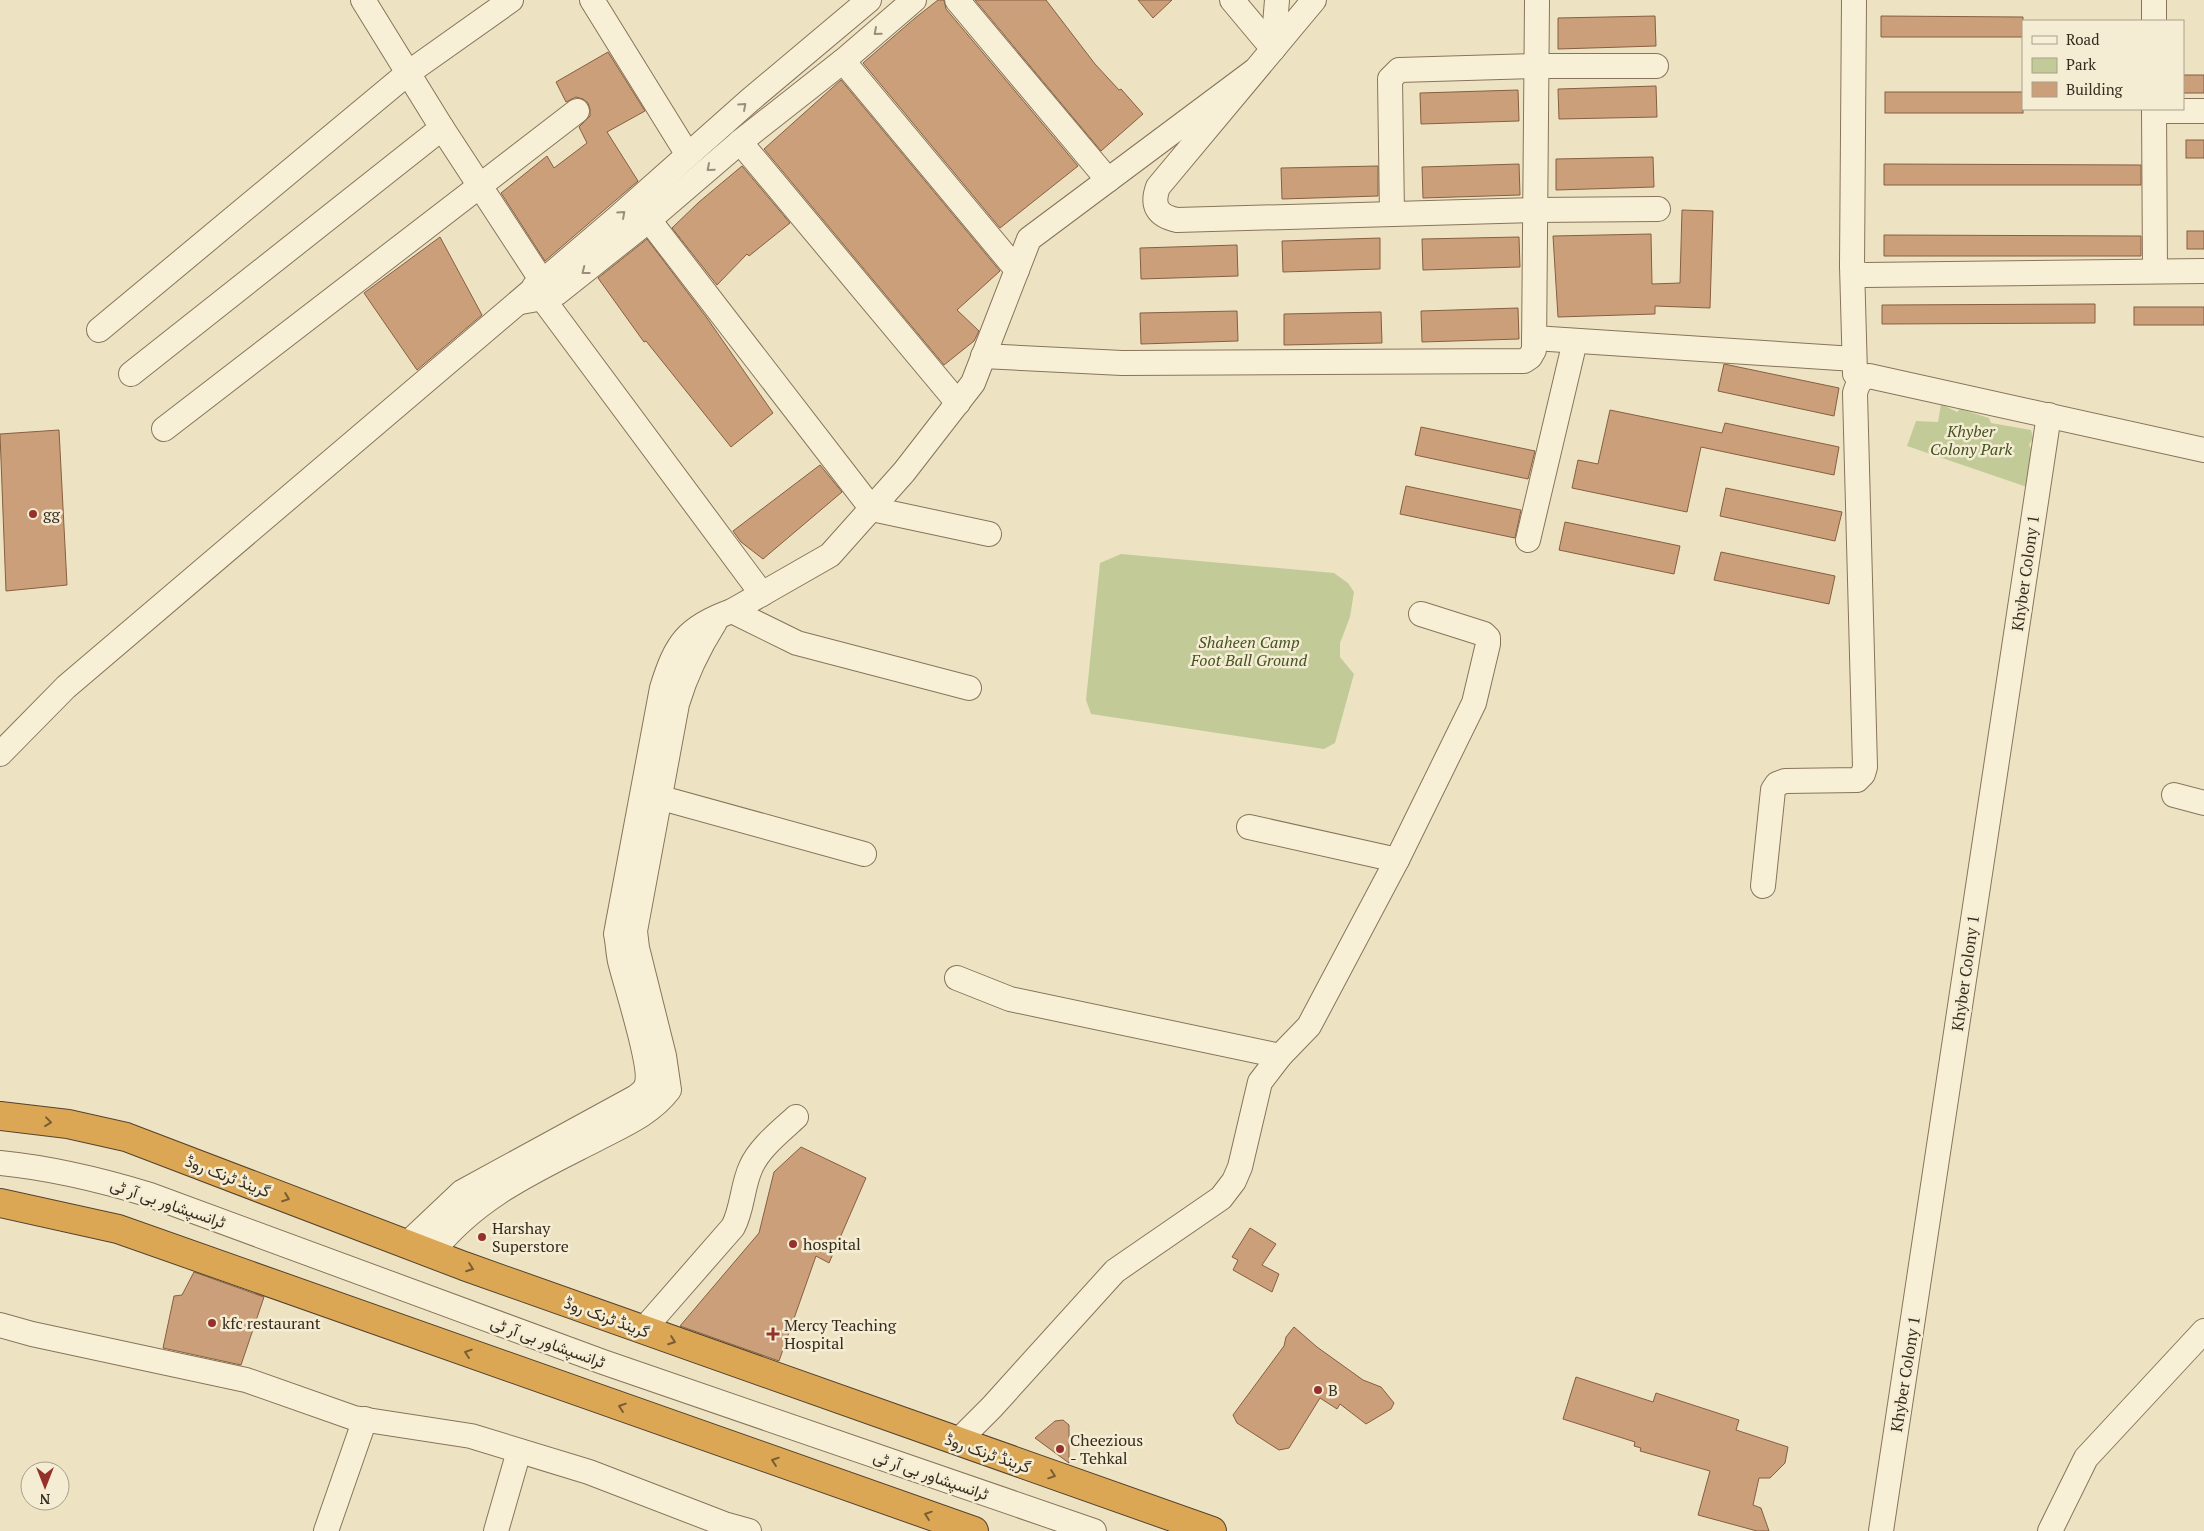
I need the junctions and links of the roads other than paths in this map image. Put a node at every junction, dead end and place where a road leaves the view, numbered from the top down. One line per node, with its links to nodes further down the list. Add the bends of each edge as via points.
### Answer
1 (363, 0): 19 (street)
2 (511, 0): 19 (street)
3 (592, 0): 25 (street)
4 (869, 0): 25 (street, one-way to 4)
5 (914, 0): 15 (street, one-way to 15)
6 (957, 0): 26 (street)
7 (1232, 0): 14 (street)
8 (1277, 0): 14 (street)
9 (1314, 0): 14 (street)
10 (1854, 0): 32 (street)
11 (2154, 0): 13 (street)
12 (1537, 1): 16 (street)
13 (2154, 20)
14 (1273, 49): 18 (street)
15 (843, 61): 24 (street); 33 (street)
16 (1536, 66): 17 (street); 29 (street); 30 (street, via 1399,70 1394,73 1390,79)
17 (1656, 66)
18 (1254, 71): 26 (street); 30 (street, via 1158,187 1154,198 1164,217 1177,220)
19 (408, 73): 23 (street); 37 (street)
20 (2154, 110): 21 (street); 34 (street)
21 (2204, 111)
22 (577, 112): 27 (street)
23 (442, 128): 27 (street); 42 (street)
24 (740, 142): 31 (street, one-way to 31); 44 (street)
25 (688, 155): 36 (street, one-way to 25)
26 (1108, 180): 33 (street, via 1029,239)
27 (479, 186): 36 (street); 46 (street)
28 (1658, 209): 29 (street)
29 (1534, 210): 30 (street); 38 (street)
30 (1392, 214)
31 (649, 220): 36 (street, one-way to 36, via 557,292); 48 (street)
32 (1852, 266): 34 (street, via 1857,274 1865,276); 41 (street)
33 (1017, 270): 40 (street)
34 (2155, 271): 35 (street)
35 (2204, 271)
36 (534, 292): 51 (street); 55 (street, via 66,687)
37 (100, 330)
38 (1534, 338): 39 (street); 40 (street, via 1534,350 1524,361 1122,363)
39 (1575, 341): 41 (street); 50 (street)
40 (984, 356): 44 (street, via 973,383)
41 (1854, 359): 43 (street)
42 (131, 374)
43 (1855, 392): 45 (street, via 1861,379 1869,376); 62 (street, via 1865,767 1857,780 1785,781 1777,784 1773,790)
44 (958, 403): 48 (street)
45 (2049, 415): 47 (street); 82 (street, Khyber Colony 1)
46 (164, 428)
47 (2204, 450)
48 (872, 509): 49 (street); 51 (street, via 830,555)
49 (989, 534)
50 (1528, 540)
51 (762, 594): 52 (street)
52 (725, 614): 54 (street, via 797,642); 57 (street, via 690,632 668,669 662,688)
53 (1421, 614): 61 (street, via 1484,634 1488,644 1474,703)
54 (969, 688)
55 (0, 754)
56 (2174, 795): 58 (street)
57 (652, 796): 60 (street); 69 (street, via 616,934 647,1068 646,1088 636,1098 462,1192)
58 (2204, 804)
59 (1249, 827): 61 (street)
60 (864, 854)
61 (1397, 860): 64 (street, via 1309,1026)
62 (1763, 886)
63 (957, 978): 64 (street, via 1010,999)
64 (1280, 1056): 74 (street, via 1260,1082 1240,1167 1221,1198 1115,1271 992,1407)
65 (0, 1116): 69 (highway, گرینڈ ٹرنک روڈ, one-way to 69, via 68,1124 126,1137)
66 (796, 1117): 71 (street, via 751,1165 733,1227)
67 (0, 1163): 80 (street, ٹرانسپشاور بی آر ٹی, via 87,1178 150,1195 603,1362)
68 (0, 1203): 79 (highway, one-way to 68, via 118,1229)
69 (419, 1249): 71 (highway, گرینڈ ٹرنک روڈ, one-way to 71)
70 (0, 1325): 73 (street, via 246,1380)
71 (643, 1330): 74 (highway, گرینڈ ٹرنک روڈ, one-way to 74)
72 (2204, 1331): 83 (street, via 2086,1458)
73 (365, 1420): 75 (street, via 471,1436); 76 (street)
74 (956, 1442): 81 (highway, گرینڈ ٹرنک روڈ, one-way to 81)
75 (519, 1450): 77 (street); 78 (street, via 589,1472)
76 (326, 1531)
77 (496, 1531)
78 (749, 1531)
79 (974, 1531)
80 (1094, 1531)
81 (1212, 1531)
82 (1881, 1531)
83 (2050, 1531)

